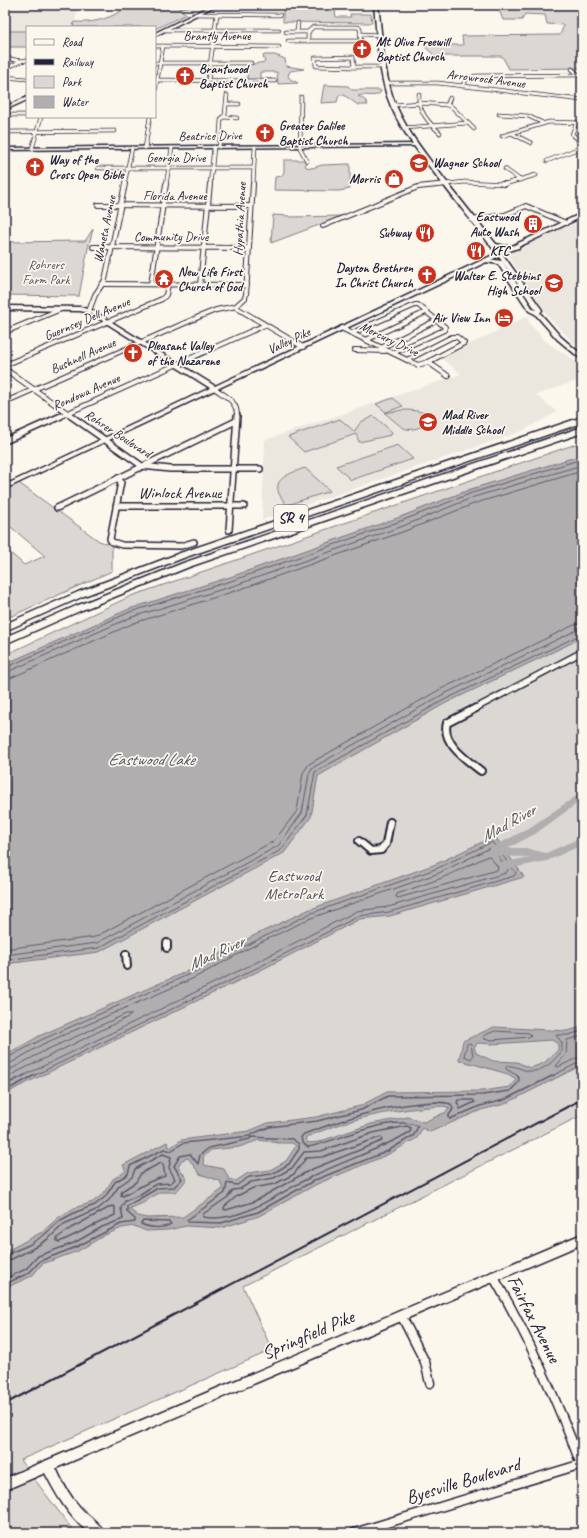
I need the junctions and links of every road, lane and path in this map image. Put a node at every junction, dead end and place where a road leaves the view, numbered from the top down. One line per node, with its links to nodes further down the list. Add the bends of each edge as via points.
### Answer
1 (215, 5): 3 (street)
2 (376, 5): 15 (main road)
3 (196, 14): 4 (street); 7 (street)
4 (217, 14): 5 (street); 8 (street)
5 (280, 15)
6 (298, 23): 11 (street)
7 (165, 30): 8 (street); 13 (street)
8 (215, 30): 9 (street); 22 (street)
9 (279, 30)
10 (286, 32): 11 (street)
11 (297, 32): 12 (street)
12 (309, 32): 14 (street, via 313,27 339,27 359,28); 17 (street)
13 (156, 34)
14 (360, 34): 15 (street); 18 (street)
15 (380, 35): 32 (main road)
16 (288, 41): 17 (street)
17 (308, 41): 18 (street)
18 (361, 41): 19 (street)
19 (361, 45)
20 (156, 46): 21 (street, Brantly Avenue)
21 (163, 46): 22 (street, Brantly Avenue); 28 (street)
22 (212, 46): 23 (street, Brantly Avenue); 29 (street)
23 (279, 47)
24 (5, 58): 26 (street)
25 (26, 60): 26 (street)
26 (21, 61): 33 (street)
27 (156, 63): 28 (street)
28 (160, 63): 29 (street); 39 (street)
29 (210, 63): 30 (street); 40 (street)
30 (251, 63)
31 (354, 67): 31 (street, via 316,66 316,57 353,56); 32 (street)
32 (384, 68): 42 (main road)
33 (5, 69)
34 (572, 69): 35 (street)
35 (578, 75): 37 (street); 43 (street, via 476,76 467,79)
36 (5, 77): 38 (street)
37 (582, 78)
38 (26, 79)
39 (156, 80): 40 (street)
40 (208, 80): 41 (street)
41 (275, 81)
42 (386, 83): 43 (street, Arrowrock Avenue); 53 (main road)
43 (462, 86): 49 (street, Arrowrock Avenue)
44 (419, 94): 50 (street)
45 (227, 96): 51 (street)
46 (301, 97): 79 (street)
47 (26, 98): 55 (street)
48 (450, 98): 54 (street)
49 (582, 100)
50 (420, 103): 53 (street); 54 (street); 67 (street)
51 (226, 104): 52 (street); 59 (street)
52 (239, 104)
53 (393, 105): 68 (main road)
54 (447, 105): 64 (street)
55 (5, 109)
56 (499, 114): 65 (street, via 528,116)
57 (5, 115): 58 (street)
58 (26, 115)
59 (224, 117): 62 (street); 80 (street, via 221,120)
60 (41, 118): 72 (street)
61 (150, 118): 84 (street)
62 (237, 118)
63 (577, 122): 65 (street); 66 (street); 77 (street, via 572,134)
64 (467, 123): 67 (street); 69 (street)
65 (543, 123): 74 (street)
66 (582, 123)
67 (431, 126): 68 (street); 73 (street)
68 (404, 128): 78 (main road)
69 (474, 128)
70 (115, 131): 72 (street)
71 (5, 132): 72 (street)
72 (36, 132): 87 (street)
73 (440, 133)
74 (513, 134): 75 (street); 76 (street)
75 (502, 136)
76 (531, 143)
77 (582, 143)
78 (415, 145): 79 (street, Beatrice Drive); 98 (main road)
79 (300, 146): 81 (street, Beatrice Drive); 88 (street)
80 (216, 147): 81 (street, Beatrice Drive); 85 (street, Beatrice Drive); 93 (street)
81 (254, 147): 94 (street, Hypathia Avenue)
82 (582, 147): 89 (street)
83 (132, 148): 84 (street, Beatrice Drive); 87 (street, Beatrice Drive); 90 (street, Waneta Avenue)
84 (145, 148): 85 (street, Beatrice Drive)
85 (172, 148): 92 (street)
86 (5, 149): 87 (street, Beatrice Drive)
87 (32, 149)
88 (307, 161)
89 (547, 161)
90 (128, 167): 91 (street, Georgia Drive); 92 (street, Georgia Drive); 100 (street, Waneta Avenue)
91 (98, 168)
92 (169, 168): 93 (street, Georgia Drive); 101 (street)
93 (212, 168): 94 (street, Georgia Drive); 102 (street)
94 (253, 168): 103 (street, Hypathia Avenue)
95 (505, 169): 97 (street)
96 (536, 175): 97 (street)
97 (520, 180): 98 (street, via 505,184)
98 (445, 184): 105 (main road); 107 (street, via 408,191)
99 (98, 205): 100 (street, Florida Avenue)
100 (120, 206): 101 (street, Florida Avenue); 110 (street, Waneta Avenue)
101 (163, 206): 102 (street, Florida Avenue); 111 (street)
102 (208, 206): 103 (street, Florida Avenue); 112 (street)
103 (251, 206): 114 (street, Hypathia Avenue)
104 (582, 215): 106 (street)
105 (472, 220): 106 (street, via 504,215 526,206); 108 (main road); 115 (main road)
106 (566, 223): 113 (street)
107 (323, 226)
108 (495, 246): 113 (main road); 115 (main road)
109 (93, 247): 110 (street, Community Drive)
110 (112, 247): 111 (street, Community Drive); 117 (street, Waneta Avenue)
111 (157, 247): 112 (street, Community Drive); 118 (street)
112 (203, 247): 114 (street, Community Drive); 120 (street)
113 (517, 247): 115 (street)
114 (249, 248): 121 (street, Hypathia Avenue)
115 (500, 257): 116 (main road); 140 (main road, via 531,310 537,312 559,338)
116 (488, 261): 130 (street, Valley Pike)
117 (104, 284): 118 (street); 125 (street, Waneta Avenue, via 95,295)
118 (151, 284): 119 (street)
119 (168, 284): 120 (street); 128 (street, Guernsey Dell Avenue, via 164,298)
120 (200, 285): 121 (street)
121 (246, 285): 122 (street, Hypathia Avenue, via 246,296)
122 (237, 306): 129 (street); 134 (street, Bushnell Avenue, via 205,314)
123 (5, 308): 124 (street)
124 (61, 309): 125 (street); 131 (street)
125 (89, 311): 128 (street)
126 (426, 312): 127 (street); 132 (street, via 418,305 413,305); 133 (street)
127 (437, 320): 136 (street); 139 (street, via 445,328)
128 (108, 321): 134 (street); 144 (street, Guernsey Dell Avenue)
129 (264, 325): 135 (street); 143 (street, Rondowa Avenue)
130 (341, 328): 132 (street, Mercury Drive); 135 (street, Valley Pike)
131 (5, 332)
132 (352, 333): 133 (street, Mercury Drive)
133 (366, 340): 136 (street, Mercury Drive)
134 (141, 342): 143 (street); 148 (street, Bushnell Avenue)
135 (303, 347): 147 (street, Valley Pike)
136 (382, 348): 138 (street, Mercury Drive)
137 (355, 350): 138 (street)
138 (388, 351): 139 (street, Mercury Drive)
139 (394, 353): 141 (street, Mercury Drive)
140 (582, 358)
141 (406, 360): 142 (street, Mercury Drive, via 418,365); 142 (street, via 452,337 457,337 463,342 463,345)
142 (428, 362): 146 (street)
143 (176, 364): 147 (street); 150 (street, Rondowa Avenue)
144 (5, 365)
145 (5, 369): 148 (street, Rohrer Boulevard)
146 (448, 376)
147 (214, 388): 152 (street, via 235,404); 155 (street, Valley Pike)
148 (34, 389): 149 (street, Bushnell Avenue); 150 (street, Rohrer Boulevard)
149 (5, 402)
150 (67, 413): 155 (street, Rohrer Boulevard); 156 (street, Rondowa Avenue)
151 (582, 420): 169 (highway, SR 4, via 183,555 96,588)
152 (236, 421): 158 (street); 159 (street)
153 (582, 430): 157 (highway, SR 4)
154 (582, 436): 157 (highway)
155 (104, 440): 158 (street, Rohrer Boulevard); 162 (street, Valley Pike)
156 (5, 441)
157 (537, 445): 170 (highway, SR 4, via 186,566 79,608)
158 (142, 466): 159 (street, Rohrer Boulevard, via 170,469); 161 (street)
159 (232, 469): 160 (street, Rohrer Boulevard); 164 (street)
160 (260, 469)
161 (118, 478): 163 (street, via 120,482); 166 (street)
162 (5, 487)
163 (116, 506): 164 (street, Winlock Avenue); 168 (street, via 110,539 115,544 181,546)
164 (230, 506): 165 (street, Winlock Avenue); 167 (street)
165 (244, 506)
166 (57, 508)
167 (229, 530)
168 (194, 542)
169 (5, 628)
170 (5, 641)
171 (582, 652): 172 (street, via 447,723 445,730 452,746)
172 (481, 771)
173 (390, 822): 174 (street, via 386,844 381,850 368,850)
174 (359, 841)
175 (126, 954): 176 (street)
176 (127, 966)
177 (582, 1239): 178 (street, Springfield Pike)
178 (493, 1276): 179 (street, Springfield Pike); 181 (street, Fairfax Avenue, via 510,1305 557,1402)
179 (401, 1315): 180 (street, via 425,1362); 182 (street, Springfield Pike)
180 (430, 1383)
181 (582, 1465): 185 (street, Byesville Boulevard)
182 (48, 1466): 183 (street, Springfield Pike); 184 (street, via 68,1503)
183 (5, 1484)
184 (99, 1533)
185 (354, 1533)

